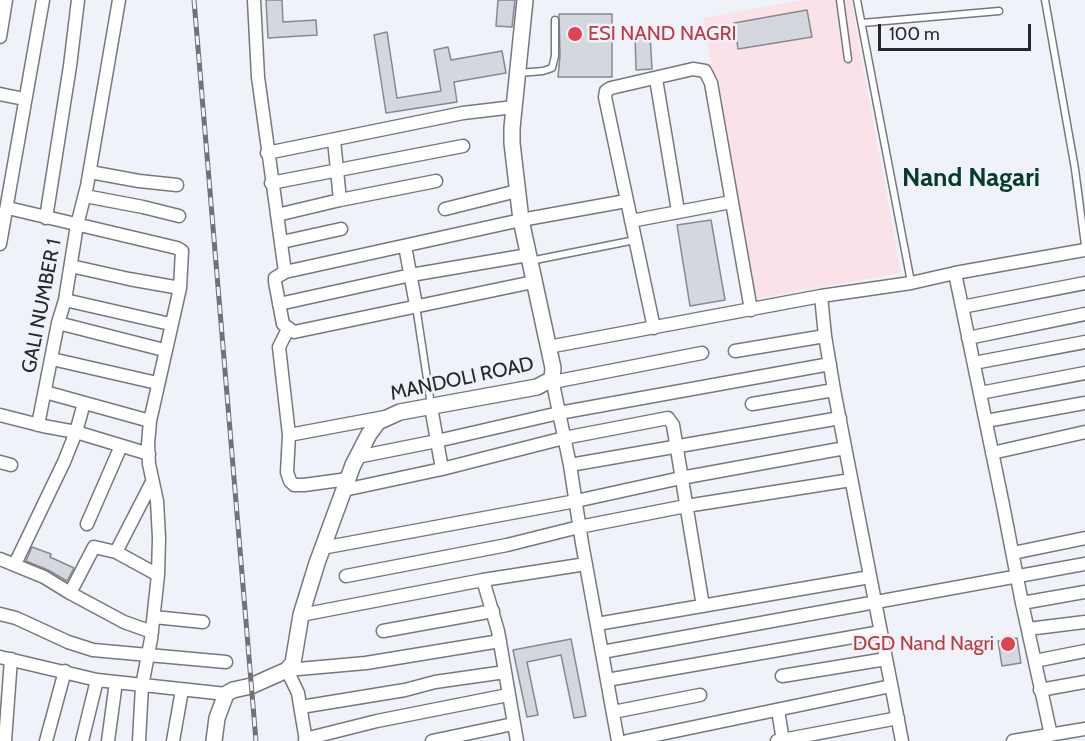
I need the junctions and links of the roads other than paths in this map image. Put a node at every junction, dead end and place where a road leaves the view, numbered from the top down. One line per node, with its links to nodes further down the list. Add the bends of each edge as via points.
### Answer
1 (6, 0): 13 (street)
2 (43, 0): 18 (street)
3 (78, 0): 40 (street)
4 (119, 0): 25 (street, GALI NUMBER 1)
5 (254, 0): 22 (street)
6 (525, 0): 15 (street, MANDOLI ROAD)
7 (840, 0): 14 (lane)
8 (857, 0): 12 (lane)
9 (1045, 0): 49 (lane)
10 (999, 10): 12 (lane)
11 (555, 20): 15 (lane, via 552,68)
12 (862, 23): 56 (lane)
13 (0, 37)
14 (848, 59)
15 (519, 73): 19 (street, MANDOLI ROAD)
16 (656, 79): 33 (street, via 606,91 604,103); 34 (street, via 693,69 705,71 711,83); 37 (street)
17 (0, 94): 18 (street)
18 (24, 99): 24 (street)
19 (514, 107): 20 (street); 30 (street, MANDOLI ROAD)
20 (334, 140): 22 (street); 26 (street)
21 (463, 146): 26 (street)
22 (267, 153): 28 (street)
23 (0, 165): 24 (street)
24 (13, 169): 35 (street)
25 (90, 171): 29 (street); 31 (street, GALI NUMBER 1)
26 (336, 171): 28 (street); 32 (street)
27 (436, 181): 32 (street)
28 (272, 183): 38 (street)
29 (177, 185)
30 (517, 191): 36 (street); 41 (street, MANDOLI ROAD)
31 (85, 196): 39 (street); 43 (street, GALI NUMBER 1)
32 (340, 200): 38 (street)
33 (626, 201): 41 (street); 42 (street)
34 (731, 202): 37 (street); 64 (street)
35 (8, 208): 40 (street); 47 (street)
36 (444, 209)
37 (678, 211): 42 (street)
38 (277, 215): 46 (street)
39 (179, 216)
40 (46, 218): 43 (street)
41 (521, 220): 48 (street); 50 (street, MANDOLI ROAD)
42 (631, 221): 45 (street)
43 (77, 225): 51 (street, GALI NUMBER 1); 58 (street, via 182,251)
44 (341, 229): 46 (street)
45 (635, 240): 50 (lane); 68 (street)
46 (282, 242): 52 (street)
47 (0, 244)
48 (405, 246): 52 (street); 54 (street)
49 (1085, 248): 53 (street)
50 (529, 258): 54 (street); 55 (street, MANDOLI ROAD)
51 (71, 266): 58 (street); 60 (street, GALI NUMBER 1)
52 (285, 272): 61 (street, via 275,278)
53 (955, 273): 56 (street); 63 (street)
54 (411, 275): 61 (street); 62 (street)
55 (533, 282): 62 (street); 73 (street, MANDOLI ROAD)
56 (911, 283): 59 (street)
57 (1085, 283): 63 (street)
58 (180, 288): 67 (street)
59 (820, 296): 64 (street); 70 (street)
60 (65, 300): 66 (street, GALI NUMBER 1); 67 (street)
61 (279, 303): 69 (street, via 283,324)
62 (416, 305): 69 (street, via 300,331); 89 (lane)
63 (962, 307): 71 (street)
64 (751, 310): 68 (street)
65 (1085, 314): 71 (street)
66 (58, 323): 74 (street); 77 (street, GALI NUMBER 1)
67 (170, 324): 74 (street)
68 (654, 328): 73 (street)
69 (288, 329): 99 (street, via 279,347)
70 (825, 336): 75 (street); 78 (street)
71 (968, 338): 79 (street)
72 (1085, 342): 79 (street)
73 (548, 347): 81 (street, MANDOLI ROAD)
74 (164, 350): 82 (street)
75 (735, 351)
76 (702, 353): 81 (street)
77 (52, 359): 82 (street); 84 (street, GALI NUMBER 1)
78 (830, 363): 83 (street); 90 (street)
79 (974, 363): 85 (street)
80 (1085, 373): 85 (street)
81 (553, 381): 89 (street, MANDOLI ROAD); 90 (street)
82 (157, 383): 94 (street)
83 (834, 390): 88 (street); 93 (street)
84 (45, 392): 86 (street, GALI NUMBER 1); 96 (street)
85 (980, 393): 95 (street)
86 (84, 403): 94 (street, GALI NUMBER 1); 97 (street)
87 (1085, 403): 95 (street)
88 (752, 404)
89 (431, 407): 92 (street, MANDOLI ROAD); 101 (street)
90 (559, 413): 100 (street); 101 (street)
91 (0, 415): 96 (street)
92 (387, 417): 99 (street); 107 (street, MANDOLI ROAD, via 369,434)
93 (840, 418): 103 (street); 104 (street)
94 (150, 421): 106 (street)
95 (986, 421): 105 (street)
96 (38, 424): 97 (street)
97 (76, 432): 102 (street); 123 (street)
98 (1085, 432): 105 (street)
99 (289, 435): 113 (street, via 288,472 294,485)
100 (564, 438): 103 (street, via 668,417 673,425); 108 (street); 109 (street)
101 (437, 441): 107 (street); 109 (street)
102 (121, 446): 106 (street); 116 (street)
103 (675, 447): 108 (street); 110 (street)
104 (845, 448): 110 (street); 111 (street)
105 (992, 453): 121 (street)
106 (148, 454): 112 (street)
107 (357, 457): 113 (street, MANDOLI ROAD)
108 (570, 465): 114 (street)
109 (442, 469): 113 (street)
110 (681, 478): 114 (street); 115 (street)
111 (851, 480): 115 (street); 129 (street)
112 (152, 482): 120 (street); 126 (street, via 159,529)
113 (346, 484): 119 (street, MANDOLI ROAD)
114 (576, 501): 117 (street); 119 (street)
115 (686, 506): 117 (street); 135 (street)
116 (87, 524)
117 (579, 527): 124 (street); 127 (street)
118 (1085, 538): 121 (street)
119 (322, 548): 138 (street, MANDOLI ROAD)
120 (117, 552): 126 (street); 132 (street, via 93,547)
121 (1013, 553): 128 (street)
122 (0, 559): 123 (street)
123 (15, 564): 132 (street)
124 (586, 564): 130 (street); 142 (street)
125 (1085, 564): 128 (street)
126 (158, 575): 139 (street)
127 (346, 576)
128 (1017, 576): 133 (street); 134 (street)
129 (870, 577): 133 (street); 135 (street)
130 (483, 580): 136 (street); 138 (street)
131 (1085, 592): 134 (street)
132 (70, 593): 145 (street)
133 (875, 602): 146 (street); 149 (street)
134 (1022, 603): 143 (street)
135 (703, 606): 142 (street)
136 (493, 611): 144 (street); 147 (street)
137 (0, 614): 150 (street, via 93,650)
138 (301, 615): 156 (street, MANDOLI ROAD, via 293,663)
139 (154, 617): 140 (street); 145 (street)
140 (203, 622)
141 (1085, 622): 143 (street)
142 (597, 624): 149 (street)
143 (1028, 629): 153 (street)
144 (383, 631)
145 (152, 632): 150 (street)
146 (881, 632): 152 (street); 160 (street)
147 (500, 641): 156 (street, via 366,663); 157 (street)
148 (1085, 651): 153 (street)
149 (602, 652): 160 (street)
150 (148, 654): 154 (street); 163 (street)
151 (5, 658): 155 (street); 178 (street)
152 (886, 659): 158 (street); 164 (street)
153 (1035, 661): 166 (street)
154 (226, 662)
155 (65, 671): 159 (street); 179 (street)
156 (284, 671): 167 (street); 170 (street, via 298,693)
157 (505, 672): 168 (street); 170 (street)
158 (782, 676)
159 (97, 680): 161 (street); 180 (street)
160 (607, 680): 172 (street)
161 (116, 682): 163 (street); 181 (street)
162 (1085, 682): 166 (street)
163 (142, 686): 165 (street); 182 (street)
164 (891, 686): 171 (street); 173 (street)
165 (182, 690): 167 (street); 183 (street)
166 (1040, 690): 176 (street)
167 (226, 694): 184 (street, via 217,717)
168 (508, 695): 174 (street); 177 (street)
169 (700, 695): 172 (street)
170 (301, 707): 177 (street)
171 (778, 710): 188 (street); 189 (street)
172 (613, 712): 187 (street)
173 (898, 718): 189 (street); 190 (street)
174 (513, 724): 185 (street); 186 (street)
175 (1085, 729): 176 (street)
176 (1051, 735): 191 (street)
177 (305, 740)
178 (5, 741)
179 (46, 741)
180 (82, 741)
181 (108, 741)
182 (139, 741)
183 (173, 741)
184 (214, 741)
185 (432, 741)
186 (517, 741)
187 (618, 741)
188 (627, 741)
189 (781, 741)
190 (902, 741)
191 (1016, 741)

